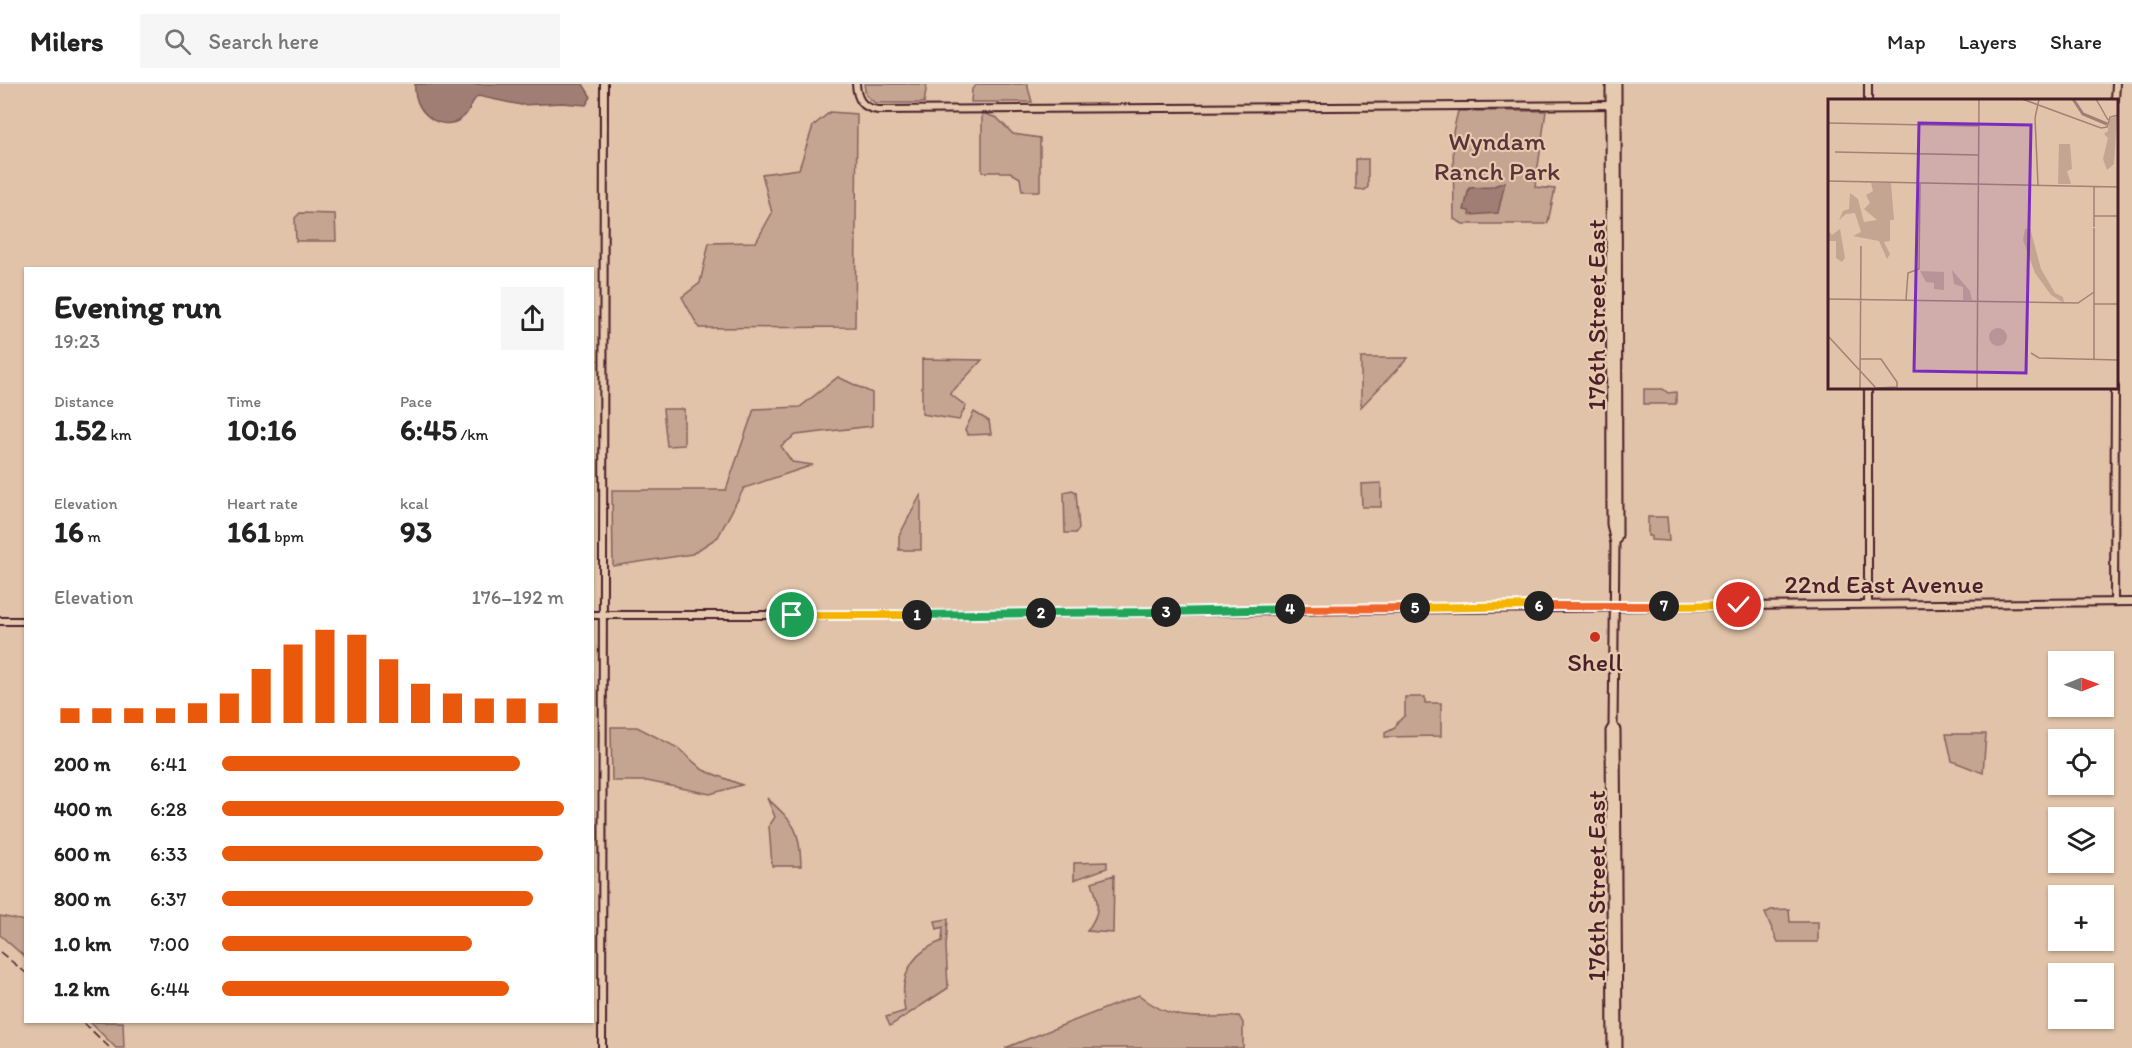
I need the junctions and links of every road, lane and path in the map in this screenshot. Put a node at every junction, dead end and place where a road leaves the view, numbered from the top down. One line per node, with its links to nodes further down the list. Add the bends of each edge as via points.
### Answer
1 (604, 84): 21 (street)
2 (856, 84): 7 (street, via 862,103 872,109)
3 (1610, 84): 7 (main road, 176th Street East)
4 (1617, 84): 7 (main road, 176th Street East)
5 (2116, 84): 6 (street)
6 (2115, 99)
7 (1613, 105): 8 (main road, 176th Street East)
8 (1613, 229): 9 (main road, 176th Street East); 10 (main road, 176th Street East)
9 (1609, 334): 10 (main road); 11 (main road, 176th Street East)
10 (1616, 369): 14 (main road, 176th Street East)
11 (1609, 381): 14 (main road); 15 (main road, 176th Street East, via 1611,524)
12 (1868, 388): 18 (street)
13 (2115, 388): 16 (street)
14 (1617, 415): 15 (main road, 176th Street East)
15 (1615, 544): 19 (main road, 176th Street East)
16 (2114, 602): 17 (street, 22nd East Avenue); 18 (street, 22nd East Avenue)
17 (2132, 602)
18 (1868, 604): 19 (street, 22nd East Avenue)
19 (1615, 606): 21 (street, 22nd East Avenue); 24 (main road, 176th Street East)
20 (594, 615): 21 (street, 22nd East Avenue)
21 (603, 615): 29 (street)
22 (0, 621): 23 (street)
23 (24, 621)
24 (1613, 726): 25 (main road, 176th Street East); 26 (main road, 176th Street East)
25 (1611, 845): 26 (main road); 27 (main road, 176th Street East)
26 (1617, 879): 28 (main road, 176th Street East)
27 (1612, 1006): 28 (main road); 30 (main road, 176th Street East)
28 (1618, 1035): 31 (main road, 176th Street East)
29 (602, 1048)
30 (1612, 1048)
31 (1618, 1048)

